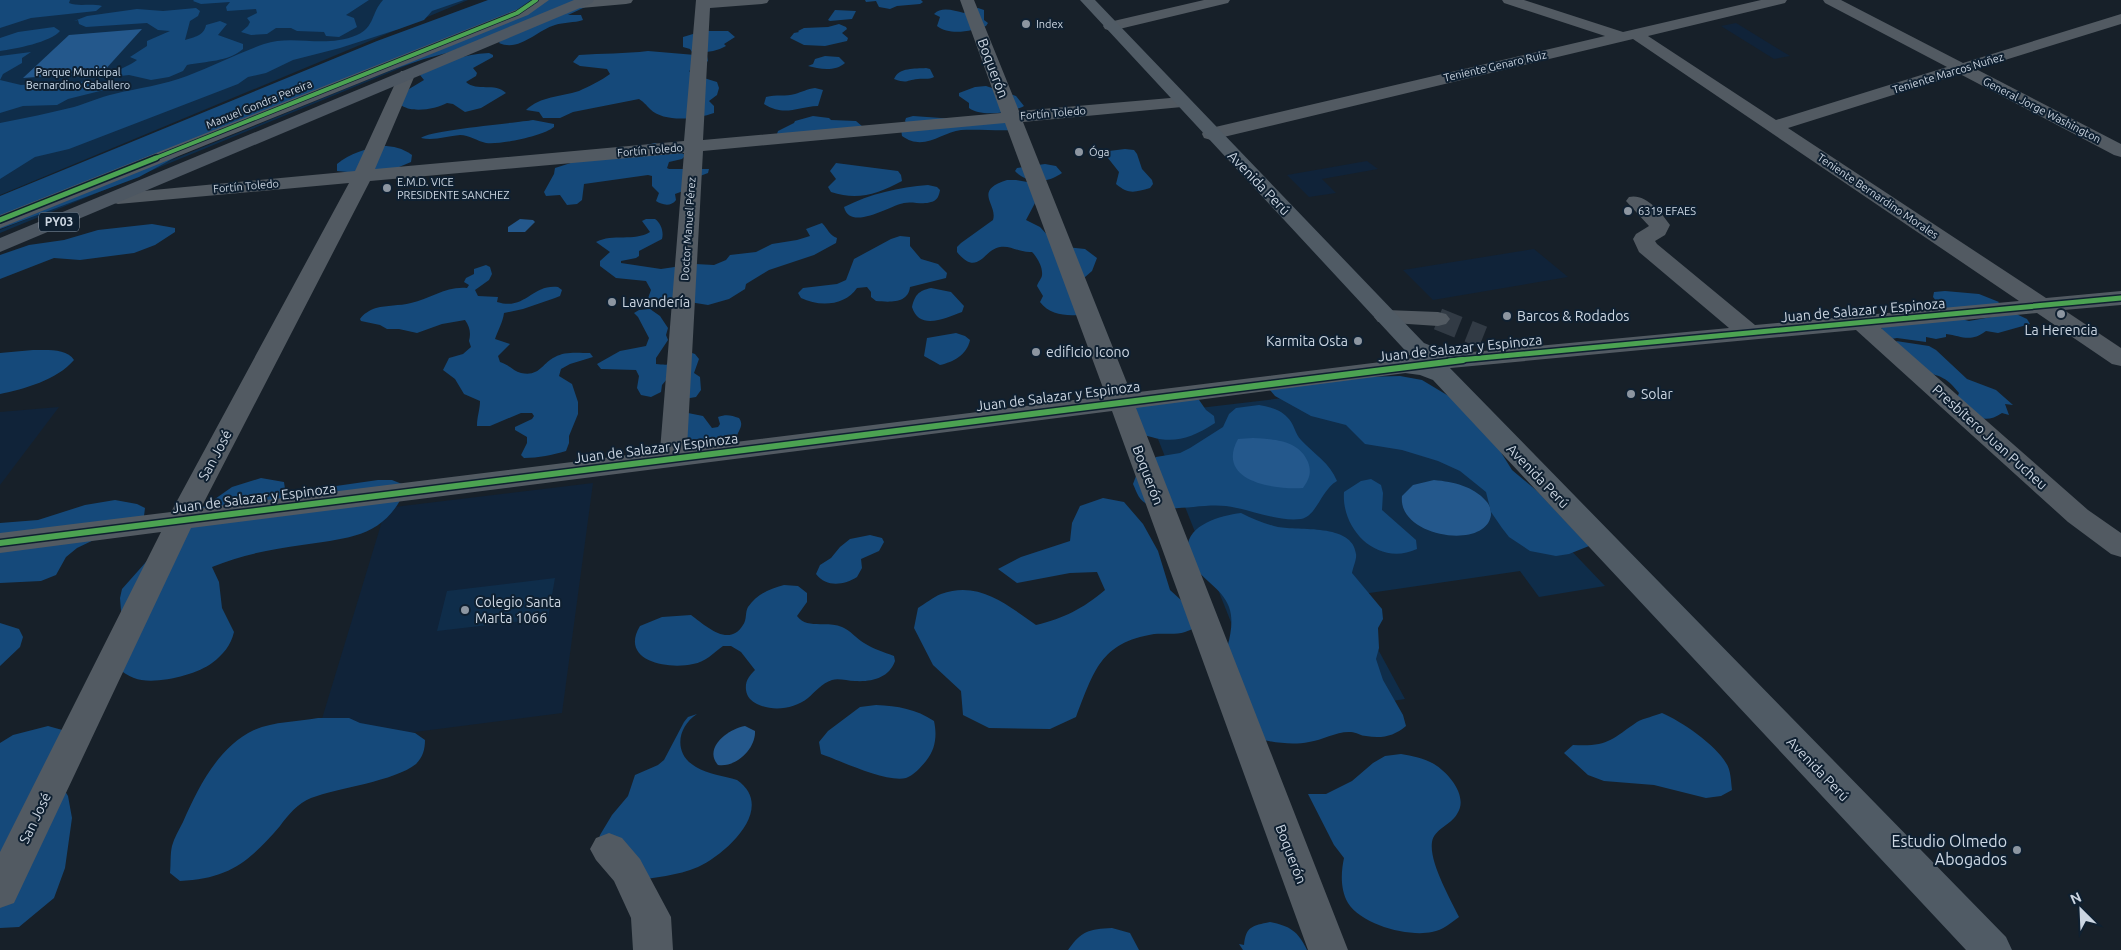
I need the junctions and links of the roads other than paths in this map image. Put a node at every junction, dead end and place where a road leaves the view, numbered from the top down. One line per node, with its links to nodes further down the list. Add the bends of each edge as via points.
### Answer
1 (518, 0): 27 (street, Manuel Gondra Pereira)
2 (542, 0): 28 (street, via 514,16)
3 (626, 0): 11 (street)
4 (762, 0): 12 (street)
5 (967, 0): 19 (street, Boquerón)
6 (1087, 0): 14 (main road, Avenida Perú)
7 (1223, 0): 14 (street)
8 (1509, 0): 15 (street, Teniente Bernardino Morales)
9 (1780, 0): 15 (street, Teniente Genaro Ruiz)
10 (1830, 0): 16 (street, General Jorge Washington)
11 (584, 1): 17 (highway, PY03)
12 (703, 2): 22 (street, Doctor Manuel Pérez)
13 (2121, 19): 16 (street, Teniente Marcos Nuñez)
14 (1111, 26): 18 (main road, Avenida Perú)
15 (1629, 36): 20 (street, Teniente Bernardino Morales); 21 (street, Teniente Genaro Ruiz)
16 (1963, 69): 20 (street, Teniente Marcos Nuñez); 23 (street, General Jorge Washington)
17 (407, 76): 24 (street, San José); 25 (highway, PY03)
18 (1182, 102): 19 (street, Fortín Toledo); 21 (main road, Avenida Perú)
19 (1011, 117): 22 (street, Fortín Toledo); 40 (street, Boquerón)
20 (1776, 126): 31 (street, Teniente Bernardino Morales)
21 (1211, 134): 32 (main road, Avenida Perú)
22 (693, 146): 24 (street, Fortín Toledo); 41 (street, Doctor Manuel Pérez)
23 (2121, 151)
24 (363, 175): 25 (street, Fortín Toledo); 42 (street, San José)
25 (118, 198): 29 (highway, PY03)
26 (1636, 200): 35 (street, via 1660,225 1658,231 1644,240 1647,247)
27 (0, 206)
28 (0, 222)
29 (0, 246)
30 (2121, 298): 31 (street, Juan de Salazar y Espinoza)
31 (2042, 306): 34 (street, Juan de Salazar y Espinoza); 38 (street, Teniente Bernardino Morales)
32 (1386, 317): 33 (street); 39 (main road, Avenida Perú)
33 (1438, 319)
34 (1862, 322): 35 (street, Juan de Salazar y Espinoza); 44 (street, Presbítero Juan Pucheu, via 2078,516)
35 (1749, 332): 37 (street, Juan de Salazar y Espinoza)
36 (1483, 337): 37 (street)
37 (1502, 356): 39 (street, Juan de Salazar y Espinoza)
38 (2121, 359)
39 (1430, 362): 40 (street, Juan de Salazar y Espinoza); 47 (main road, Avenida Perú)
40 (1121, 401): 41 (street, Juan de Salazar y Espinoza); 49 (street, Boquerón)
41 (673, 459): 42 (street, Juan de Salazar y Espinoza)
42 (181, 520): 43 (street, Juan de Salazar y Espinoza); 46 (street, San José)
43 (0, 543)
44 (2121, 547)
45 (609, 849): 48 (street, via 626,870 651,917)
46 (0, 891)
47 (1988, 948)
48 (653, 950)
49 (1328, 950)

